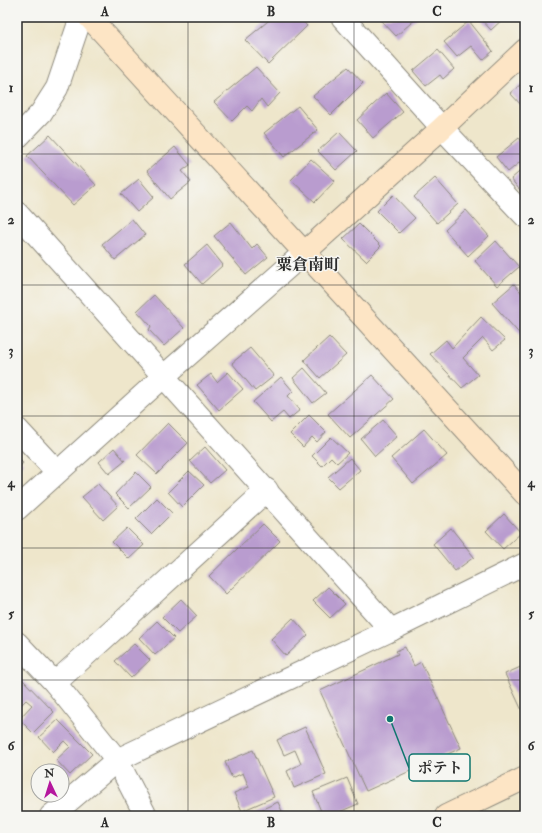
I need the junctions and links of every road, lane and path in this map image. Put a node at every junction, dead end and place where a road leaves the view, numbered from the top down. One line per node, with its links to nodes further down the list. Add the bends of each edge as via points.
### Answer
1 (81, 17): 6 (street, via 57,88 41,113)
2 (89, 17): 9 (street)
3 (342, 17): 5 (street)
4 (525, 50): 5 (street)
5 (442, 128): 8 (street); 9 (street)
6 (17, 138)
7 (17, 213): 10 (street)
8 (525, 216)
9 (304, 253): 10 (street); 14 (street)
10 (163, 377): 12 (street); 13 (street)
11 (17, 429): 12 (street)
12 (57, 472): 15 (street)
13 (267, 490): 17 (street); 19 (street)
14 (525, 494)
15 (17, 510)
16 (525, 564): 17 (street)
17 (391, 630): 20 (street)
18 (17, 642): 19 (street)
19 (55, 683): 20 (street)
20 (117, 760): 22 (street); 23 (street)
21 (525, 778): 24 (street)
22 (51, 816)
23 (146, 816)
24 (446, 816)

